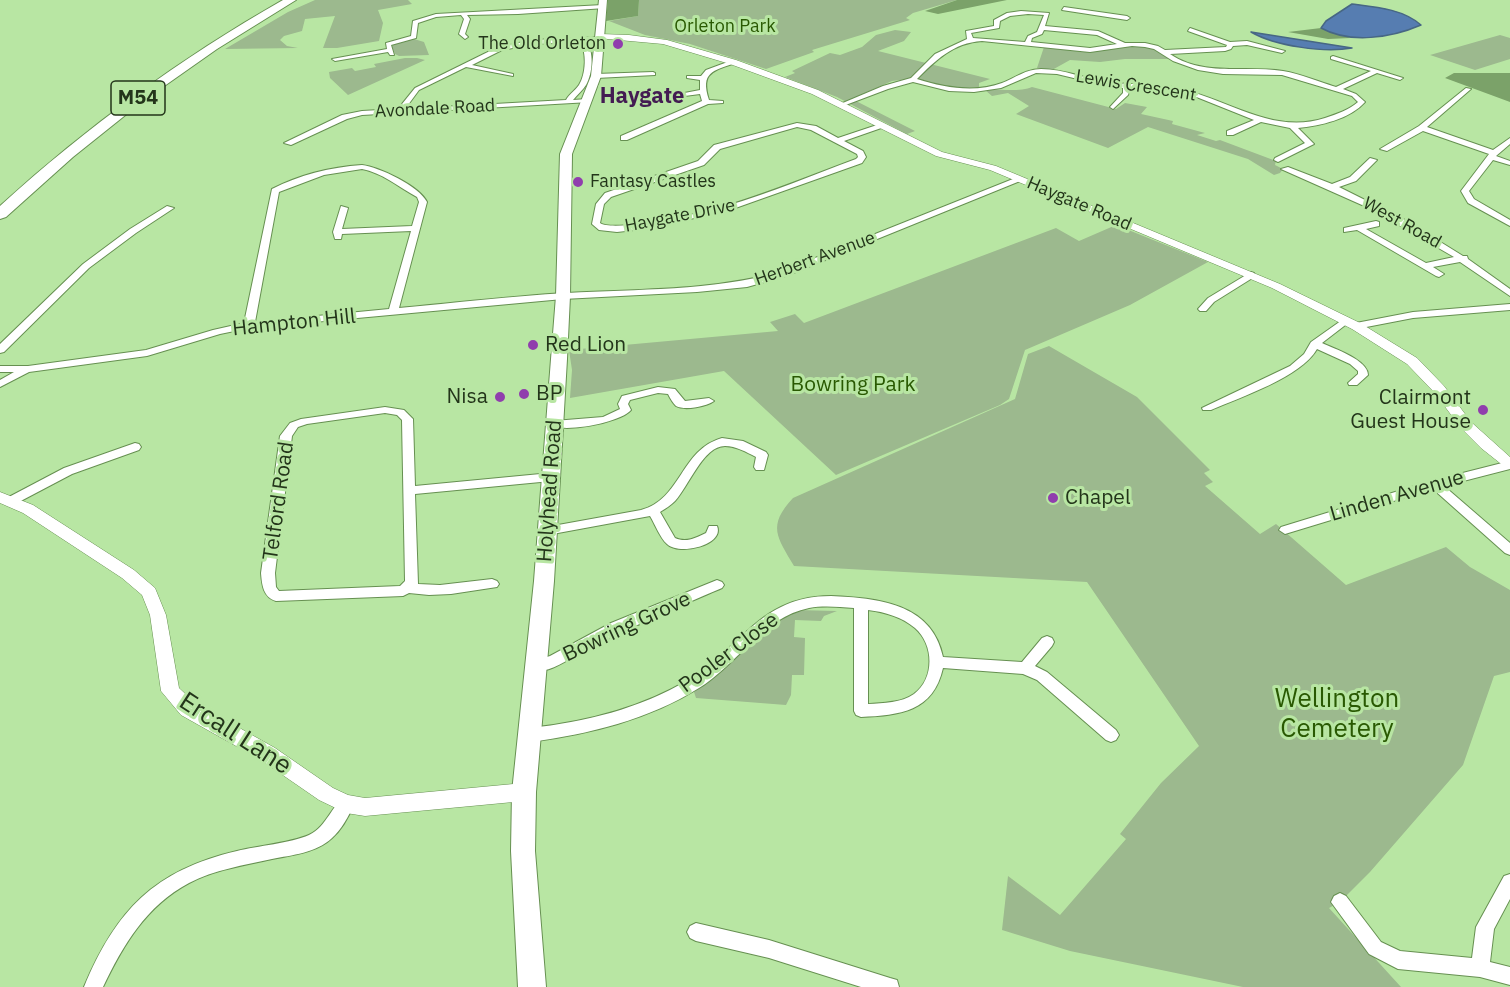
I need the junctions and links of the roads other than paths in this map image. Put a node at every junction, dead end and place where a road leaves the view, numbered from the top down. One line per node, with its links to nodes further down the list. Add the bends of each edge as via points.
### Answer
1 (273, 0): 9 (highway, M54)
2 (280, 0): 9 (highway, M54)
3 (291, 0): 29 (highway, M54)
4 (300, 0): 29 (highway, M54)
5 (603, 3): 7 (street); 14 (main road, Holyhead Road)
6 (1064, 9): 8 (street)
7 (463, 13): 12 (street, via 467,19 464,35); 13 (street, via 417,21)
8 (1126, 18)
9 (245, 20): 65 (highway, M54, via 170,67)
10 (1043, 28): 17 (street, via 1047,14 1020,12 1004,15 997,20 997,27 968,32); 18 (street); 20 (street, via 1100,31)
11 (1190, 30): 19 (street)
12 (453, 35)
13 (414, 37): 15 (street); 23 (street, via 390,42 390,52)
14 (600, 38): 16 (street); 25 (street, Haygate Road, via 663,42); 30 (main road, Holyhead Road)
15 (424, 40)
16 (582, 40): 26 (street, via 510,46); 42 (street, via 588,48 587,73)
17 (971, 40): 18 (street, Lewis Crescent); 35 (street, via 945,50)
18 (1027, 43): 20 (street, Lewis Crescent, via 1090,50)
19 (1230, 44): 21 (street, via 1247,43); 22 (street, via 1225,49)
20 (1124, 45): 22 (street, Lewis Crescent, via 1145,45)
21 (1282, 51)
22 (1163, 52): 37 (street, Lewis Crescent, via 1211,71 1277,72)
23 (335, 59)
24 (1340, 59): 27 (street)
25 (733, 62): 33 (street, via 708,71); 45 (street, Haygate Road)
26 (465, 64): 31 (street, via 508,74); 47 (street, via 417,89)
27 (1377, 71): 34 (street); 37 (street)
28 (653, 74): 30 (street)
29 (167, 76): 72 (highway, M54, via 48,169)
30 (596, 76): 41 (main road, Holyhead Road)
31 (498, 77)
32 (689, 77): 33 (street)
33 (703, 78): 39 (street)
34 (1400, 78)
35 (913, 80): 36 (street, Lewis Crescent, via 945,89 969,90 997,86 1038,71); 45 (street)
36 (1127, 86): 46 (street, via 1124,101); 48 (street, Lewis Crescent, via 1173,89 1201,96)
37 (1338, 89): 50 (street, Lewis Crescent, via 1362,102 1320,124)
38 (1468, 89): 51 (street)
39 (703, 92): 40 (street); 43 (street)
40 (677, 95)
41 (588, 101): 42 (street, Avondale Road); 83 (main road, Holyhead Road, via 566,153)
42 (569, 102): 47 (street, Avondale Road)
43 (706, 102): 44 (street); 55 (street)
44 (721, 102)
45 (842, 105): 49 (street, Haygate Road)
46 (1113, 107)
47 (401, 110): 58 (street, Avondale Road, via 345,117)
48 (1258, 120): 50 (street, Lewis Crescent); 52 (street)
49 (883, 126): 57 (street); 68 (street, Haygate Road, via 939,154)
50 (1293, 127): 61 (street, via 1310,144)
51 (1422, 128): 59 (street); 62 (street)
52 (1242, 129): 53 (street); 54 (street)
53 (1230, 133)
54 (1254, 134)
55 (624, 138)
56 (1510, 140): 62 (street)
57 (837, 141): 57 (street, Haygate Drive, via 813,128 797,125 717,147 701,163 602,199 596,224 616,229 643,226 727,209 859,161 860,153)
58 (288, 143)
59 (1384, 149)
60 (1274, 151): 61 (street)
61 (1286, 155): 63 (street)
62 (1493, 155): 66 (street); 73 (street, via 1468,186 1466,196)
63 (1278, 160)
64 (1373, 160): 69 (street, via 1353,179)
65 (36, 163)
66 (1510, 163)
67 (1285, 169): 69 (street, West Road)
68 (1021, 179): 81 (street, Haygate Road); 83 (street, Herbert Avenue, via 757,282)
69 (1332, 187): 78 (street, West Road)
70 (170, 208): 90 (street, via 86,266)
71 (344, 208): 75 (street, via 337,235)
72 (0, 214)
73 (1510, 223)
74 (1376, 224): 76 (street)
75 (416, 228): 86 (street); 88 (street, via 423,202 420,196 371,168 347,168 275,191)
76 (1359, 228): 77 (street); 79 (street)
77 (1347, 230)
78 (1464, 258): 79 (street); 82 (street, West Road)
79 (1425, 266): 80 (street)
80 (1438, 274)
81 (1251, 275): 85 (street); 87 (street, Haygate Road)
82 (1510, 293)
83 (563, 296): 86 (street, Hampton Hill); 97 (main road, Holyhead Road)
84 (1510, 307): 87 (street)
85 (1203, 309)
86 (393, 312): 88 (street, Hampton Hill)
87 (1350, 323): 89 (street); 99 (street, Haygate Road, via 1412,362 1466,425)
88 (249, 325): 92 (street, Hampton Hill, via 147,353)
89 (1315, 344): 93 (street, via 1363,370 1363,375); 95 (street, via 1294,368 1211,405)
90 (0, 350)
91 (0, 369): 92 (street, Hampton Hill)
92 (28, 369): 94 (street, Hampton Hill)
93 (1353, 383)
94 (0, 384)
95 (1204, 396)
96 (709, 401): 97 (street, via 684,405 678,403 671,391 658,390 626,398 626,410 621,415 593,422)
97 (554, 424): 101 (main road, Holyhead Road)
98 (135, 447): 104 (street, Ercall Lane)
99 (1510, 464): 102 (street, Linden Avenue)
100 (760, 466): 105 (street, via 762,455 738,443 712,446 694,461 670,500)
101 (551, 477): 103 (street); 108 (main road, Holyhead Road)
102 (1435, 484): 107 (street, Linden Avenue); 109 (street)
103 (409, 490): 112 (street, Telford Road); 112 (street, Telford Road, via 407,418 400,412 385,410 294,425 286,436 268,573 269,588 276,596)
104 (5, 499): 121 (street, Ercall Lane, via 28,509 118,567 149,592 158,615 170,691 188,709 268,753)
105 (653, 511): 106 (street, via 675,544 697,543 712,535); 108 (street)
106 (713, 529)
107 (1285, 530)
108 (547, 531): 116 (main road, Holyhead Road)
109 (1510, 550)
110 (492, 584): 112 (street, Telford Road)
111 (717, 585): 116 (street, Bowring Grove, via 616,627 555,661)
112 (409, 588)
113 (861, 604): 115 (street, Pooler Close, via 889,608 911,618 927,632); 115 (street, via 861,711 879,712 915,702 936,677); 118 (street, Pooler Close, via 810,602 794,606 777,614 680,693 607,720)
114 (1047, 642): 117 (street)
115 (939, 662): 117 (street)
116 (536, 666): 118 (main road, Holyhead Road)
117 (1025, 668): 119 (street, via 1042,676)
118 (530, 735): 120 (main road, Holyhead Road)
119 (1111, 735)
120 (524, 792): 121 (street, Ercall Lane, via 365,807); 128 (main road, Holyhead Road, via 523,850)
121 (346, 804): 127 (street, via 331,828 313,842 212,865 171,884 132,916)
122 (1510, 882): 125 (street, via 1485,927)
123 (1340, 902): 125 (street, via 1375,948 1398,960)
124 (696, 932): 129 (street)
125 (1480, 968): 126 (street)
126 (1510, 976)
127 (93, 987)
128 (532, 987)
129 (890, 987)

